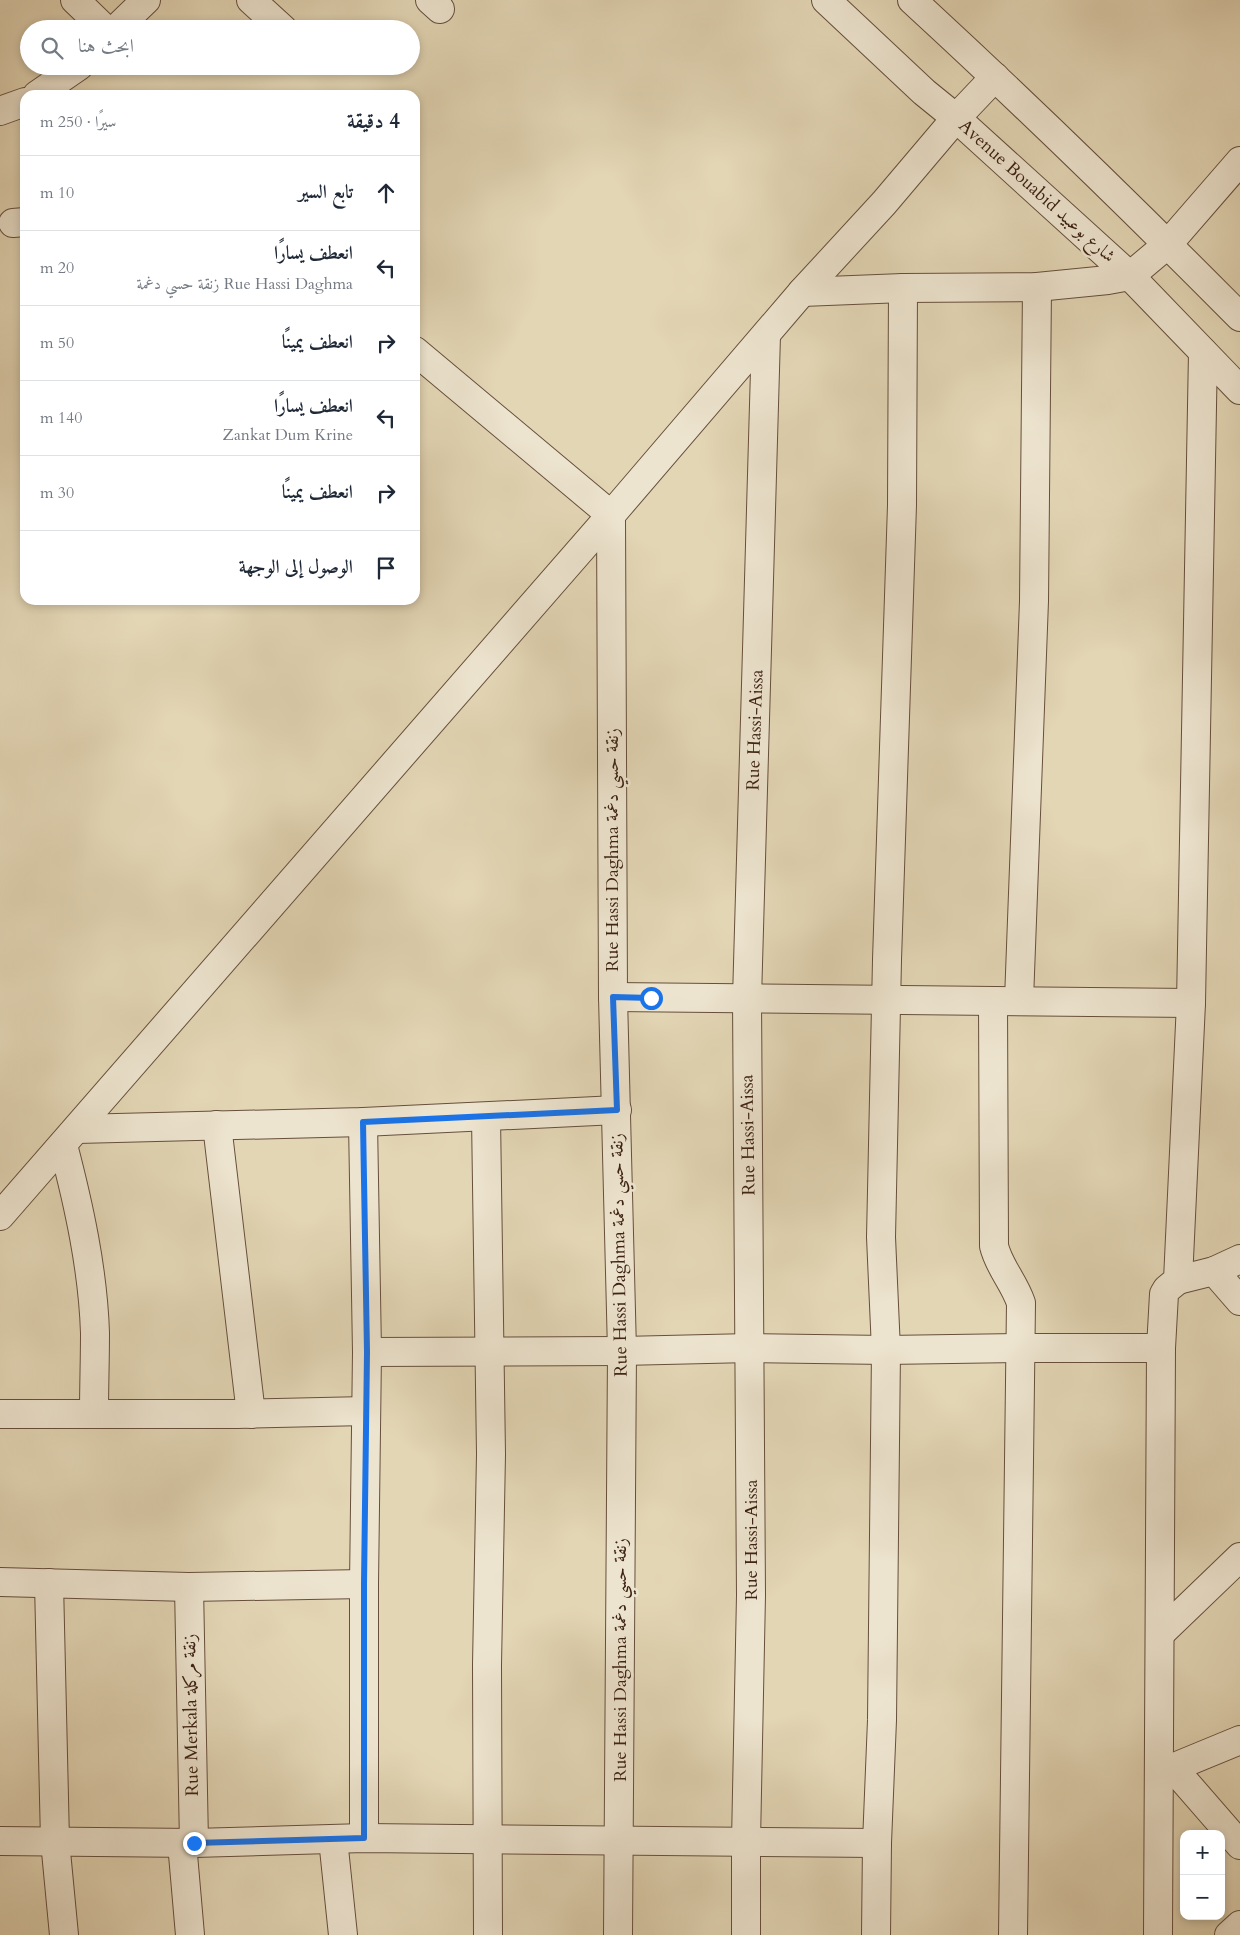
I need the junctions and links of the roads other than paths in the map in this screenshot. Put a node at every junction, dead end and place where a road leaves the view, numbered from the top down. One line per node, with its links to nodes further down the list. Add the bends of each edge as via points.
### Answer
1 (75, 0): 6 (street)
2 (146, 0): 7 (street)
3 (251, 0): 8 (street)
4 (826, 0): 12 (street, Avenue Bouabid شارع بوعبيد)
5 (912, 0): 10 (street)
6 (96, 20)
7 (125, 20)
8 (273, 20)
9 (66, 75): 11 (street)
10 (995, 77): 12 (street); 14 (street)
11 (44, 90)
12 (956, 118): 15 (street, Avenue Bouabid شارع بوعبيد); 18 (street)
13 (1240, 161): 14 (street)
14 (1168, 244): 15 (street); 19 (street)
15 (1130, 276): 16 (street); 21 (street, Avenue Bouabid شارع بوعبيد)
16 (1038, 287): 17 (street); 28 (street, via 1034,601)
17 (903, 288): 18 (street); 27 (street, via 902,505)
18 (802, 292): 20 (street)
19 (1240, 317)
20 (766, 335): 24 (street); 26 (street, Rue Hassi-Aissa)
21 (1203, 352): 23 (street, Avenue Bouabid شارع بوعبيد); 29 (street)
22 (420, 354): 24 (street)
23 (1240, 390)
24 (611, 515): 25 (street, Rue Hassi Daghma زنقة حسي دغمة); 34 (street)
25 (613, 997): 26 (street); 30 (street, Rue Hassi Daghma زنقة حسي دغمة)
26 (747, 999): 27 (street); 40 (street, Rue Hassi-Aissa)
27 (886, 1000): 28 (street); 43 (street, via 882,1237)
28 (1006, 1001): 29 (street); 41 (street, via 994,1246 997,1259 1013,1284 1020,1303)
29 (1191, 1003): 38 (street)
30 (617, 1110): 31 (street); 45 (street, Rue Hassi Daghma زنقة حسي دغمة)
31 (486, 1117): 32 (street); 44 (street)
32 (363, 1122): 33 (street); 46 (street)
33 (217, 1125): 34 (street); 50 (street)
34 (70, 1137): 35 (street); 48 (street, via 74,1190 92,1293)
35 (0, 1216)
36 (1240, 1259): 37 (street)
37 (1214, 1270): 38 (street); 39 (street)
38 (1178, 1280): 42 (street, via 1164,1294)
39 (1240, 1301)
40 (750, 1348): 43 (street); 45 (street); 64 (street, Rue Hassi-Aissa, via 751,1595)
41 (1020, 1348): 42 (street); 43 (street); 77 (street)
42 (1162, 1348): 56 (street)
43 (886, 1350): 67 (street, via 882,1720)
44 (490, 1351): 45 (street); 46 (street); 61 (street)
45 (622, 1351): 62 (street, Rue Hassi Daghma زنقة حسي دغمة)
46 (367, 1352): 47 (street)
47 (366, 1411): 50 (street); 54 (street)
48 (94, 1413): 49 (street); 50 (street)
49 (0, 1414)
50 (250, 1414)
51 (1240, 1557): 56 (street)
52 (0, 1582): 53 (street)
53 (48, 1583): 55 (street); 63 (street)
54 (364, 1584): 55 (street); 60 (street)
55 (189, 1587): 66 (street, Rue Merkala زنقة مركلة)
56 (1161, 1633): 58 (street)
57 (1240, 1740): 58 (street)
58 (1166, 1771): 68 (street); 78 (street)
59 (333, 1838): 60 (street); 66 (street); 72 (street)
60 (364, 1838): 61 (street)
61 (488, 1839): 62 (street); 73 (street)
62 (618, 1840): 64 (street); 74 (street, Rue Hassi Daghma زنقة حسي دغمة)
63 (55, 1841): 65 (street); 66 (street); 70 (street)
64 (746, 1841): 67 (street); 75 (street, Rue Hassi-Aissa)
65 (0, 1842)
66 (188, 1843): 71 (street, Rue Merkala زنقة مركلة)
67 (877, 1843): 76 (street)
68 (1240, 1845)
69 (1240, 1925): 79 (street)
70 (64, 1935)
71 (190, 1935)
72 (342, 1935)
73 (488, 1935)
74 (618, 1935)
75 (746, 1935)
76 (876, 1935)
77 (1013, 1935)
78 (1158, 1935)
79 (1229, 1935)

